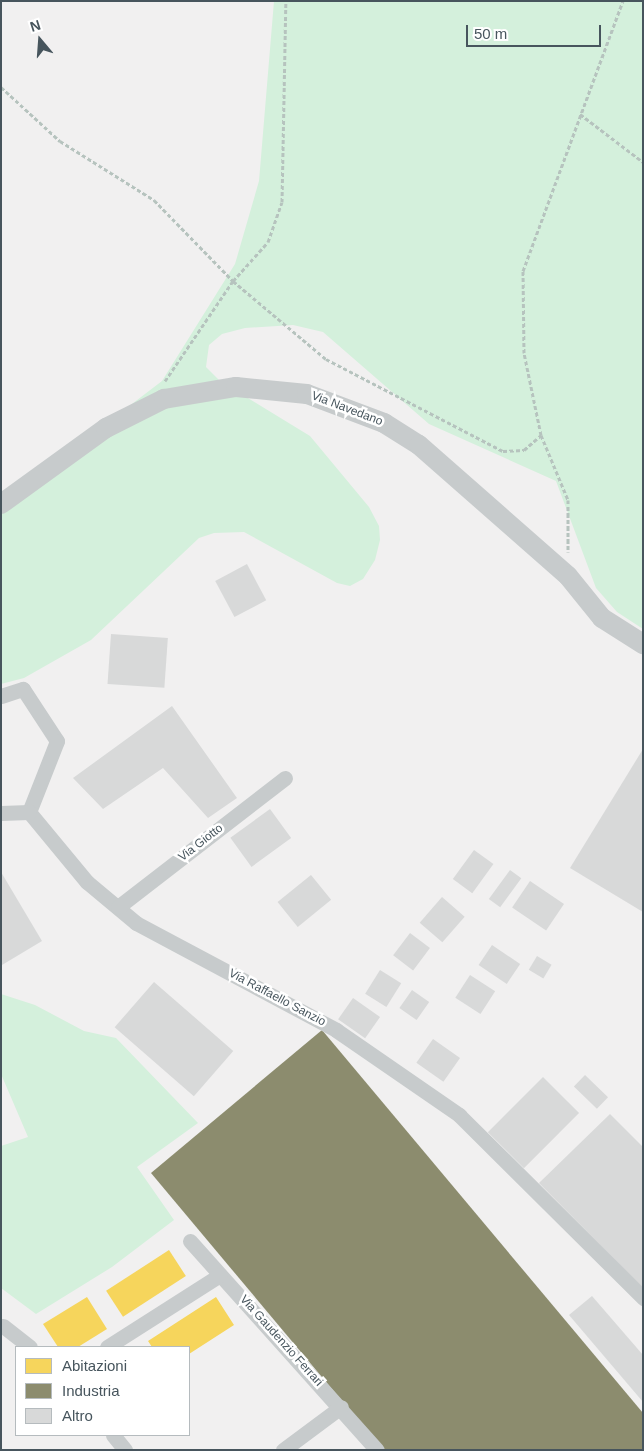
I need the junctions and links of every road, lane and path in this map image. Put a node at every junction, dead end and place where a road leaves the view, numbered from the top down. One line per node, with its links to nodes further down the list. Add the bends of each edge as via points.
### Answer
1 (286, 1): 6 (path, via 282,202 268,242)
2 (623, 1): 4 (path)
3 (1, 87): 6 (path, via 60,141 154,200)
4 (580, 114): 5 (path); 8 (path, via 523,271 524,353)
5 (643, 162)
6 (233, 280): 7 (path, via 165,379); 8 (path, via 326,358 430,414 504,451 524,450)
7 (164, 399): 9 (street, Via Navedano, via 106,428); 10 (street, Via Navedano, via 236,387 307,394 351,408 419,445)
8 (541, 435): 10 (path, via 568,500)
9 (1, 504)
10 (568, 576): 11 (street, Via Navedano, via 602,618)
11 (643, 644)
12 (1, 696): 14 (street, via 23,689 57,741)
13 (285, 778): 16 (street, Via Giotto)
14 (29, 812): 15 (street); 16 (street, Via Raffaello Sanzio, via 87,882)
15 (1, 813)
16 (118, 907): 19 (street, Via Raffaello Sanzio, via 136,923 336,1030 459,1115)
17 (190, 1241): 18 (street, Via Gaudenzio Ferrari)
18 (220, 1274): 22 (street); 23 (street, Via Gaudenzio Ferrari)
19 (643, 1298)
20 (2, 1326): 21 (street)
21 (29, 1346)
22 (109, 1346)
23 (341, 1407): 26 (street); 27 (street, Via Gaudenzio Ferrari)
24 (114, 1436): 25 (street)
25 (125, 1450)
26 (283, 1450)
27 (377, 1450)

